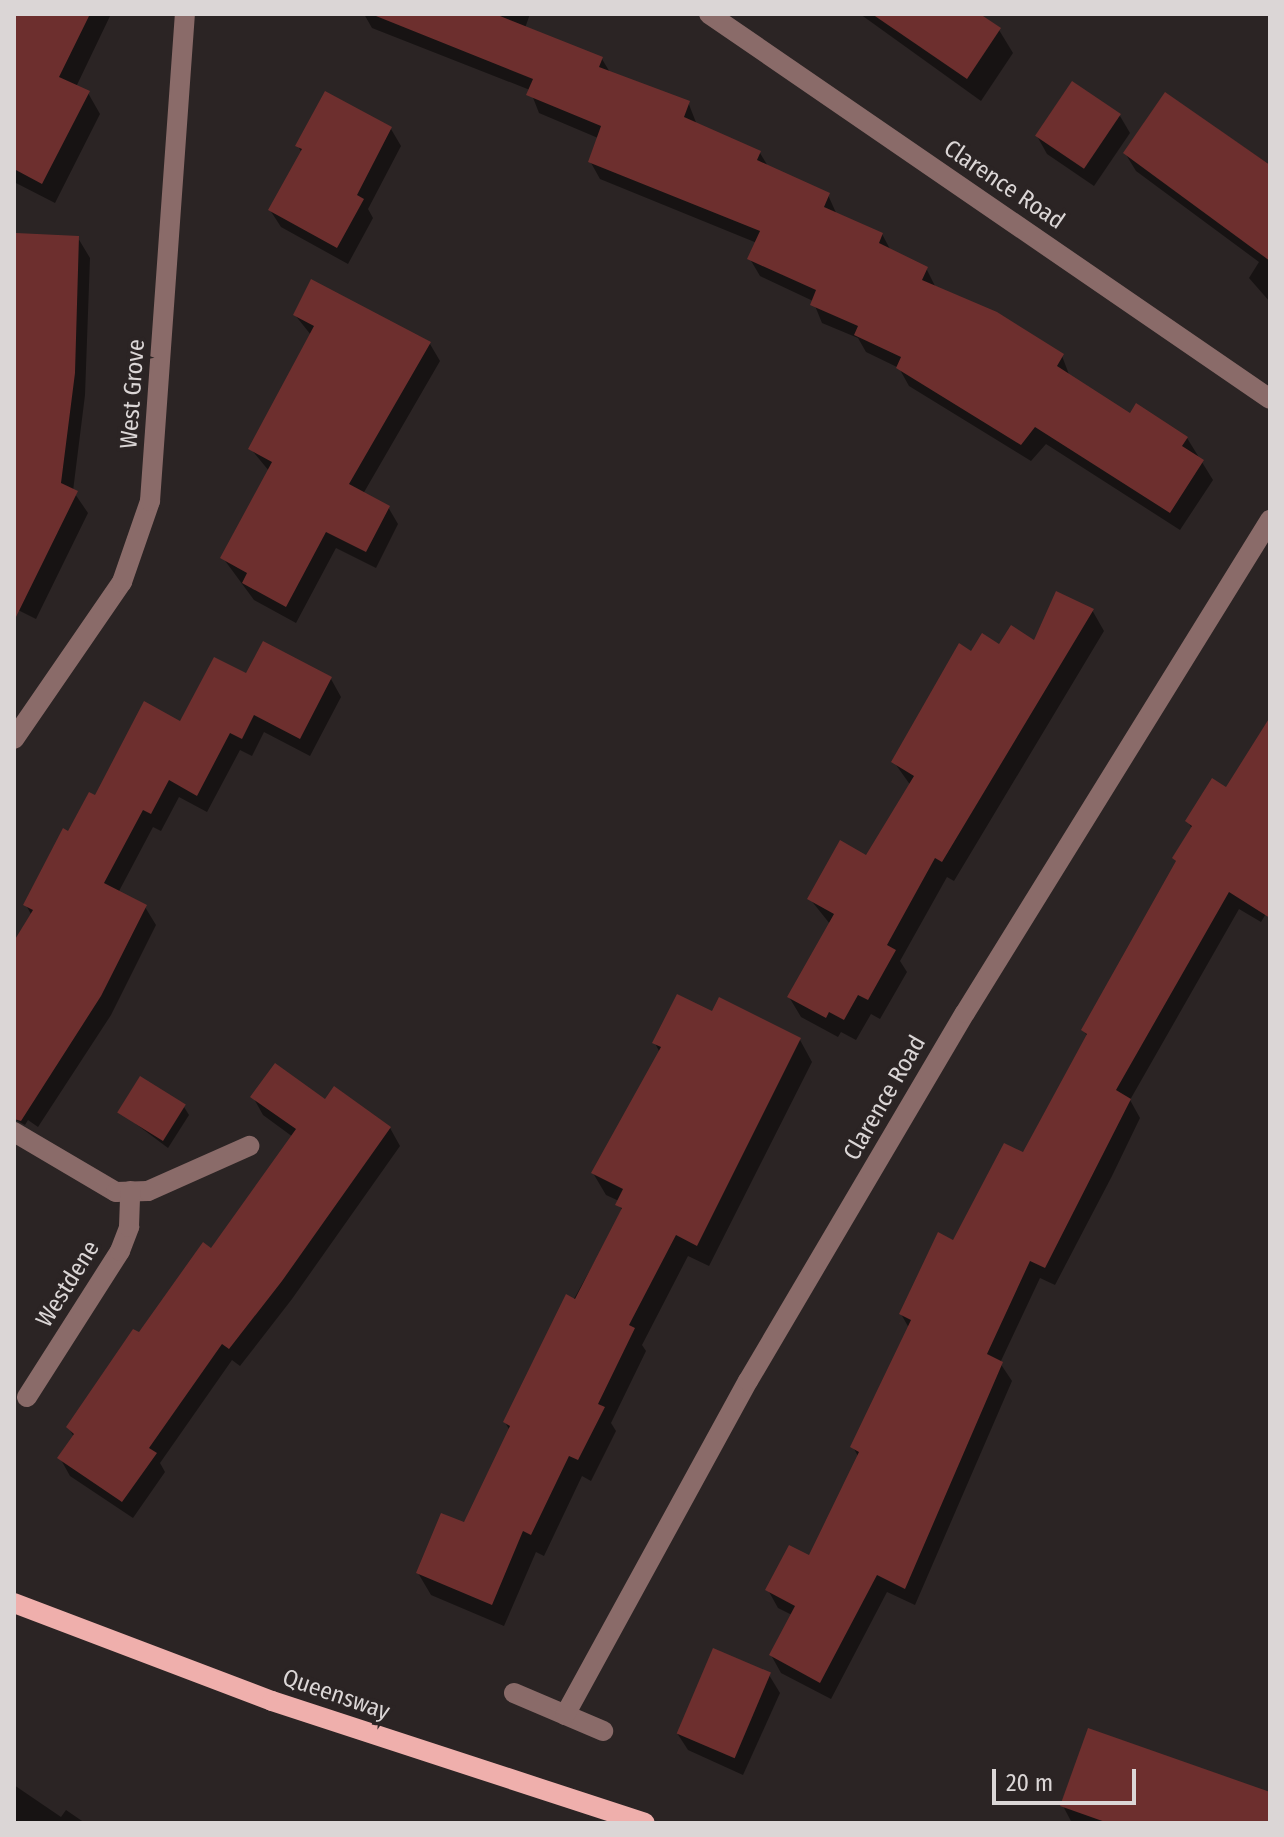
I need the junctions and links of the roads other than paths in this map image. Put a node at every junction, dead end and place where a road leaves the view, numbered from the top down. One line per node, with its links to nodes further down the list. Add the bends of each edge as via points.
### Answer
1 (185, 14): 5 (street, West Grove, via 150,501 122,582)
2 (709, 14): 3 (street, Clarence Road)
3 (1270, 399)
4 (1270, 520): 12 (street, Clarence Road, via 965,1013 748,1381)
5 (14, 739)
6 (14, 1132): 8 (street, via 87,1178 116,1192)
7 (249, 1146): 8 (street, via 148,1191)
8 (130, 1191): 9 (street, Westdene, via 129,1227 120,1251)
9 (27, 1397)
10 (14, 1603): 14 (main road, Queensway, via 272,1701)
11 (514, 1693): 12 (street)
12 (565, 1715): 13 (street)
13 (603, 1731)
14 (645, 1823)

